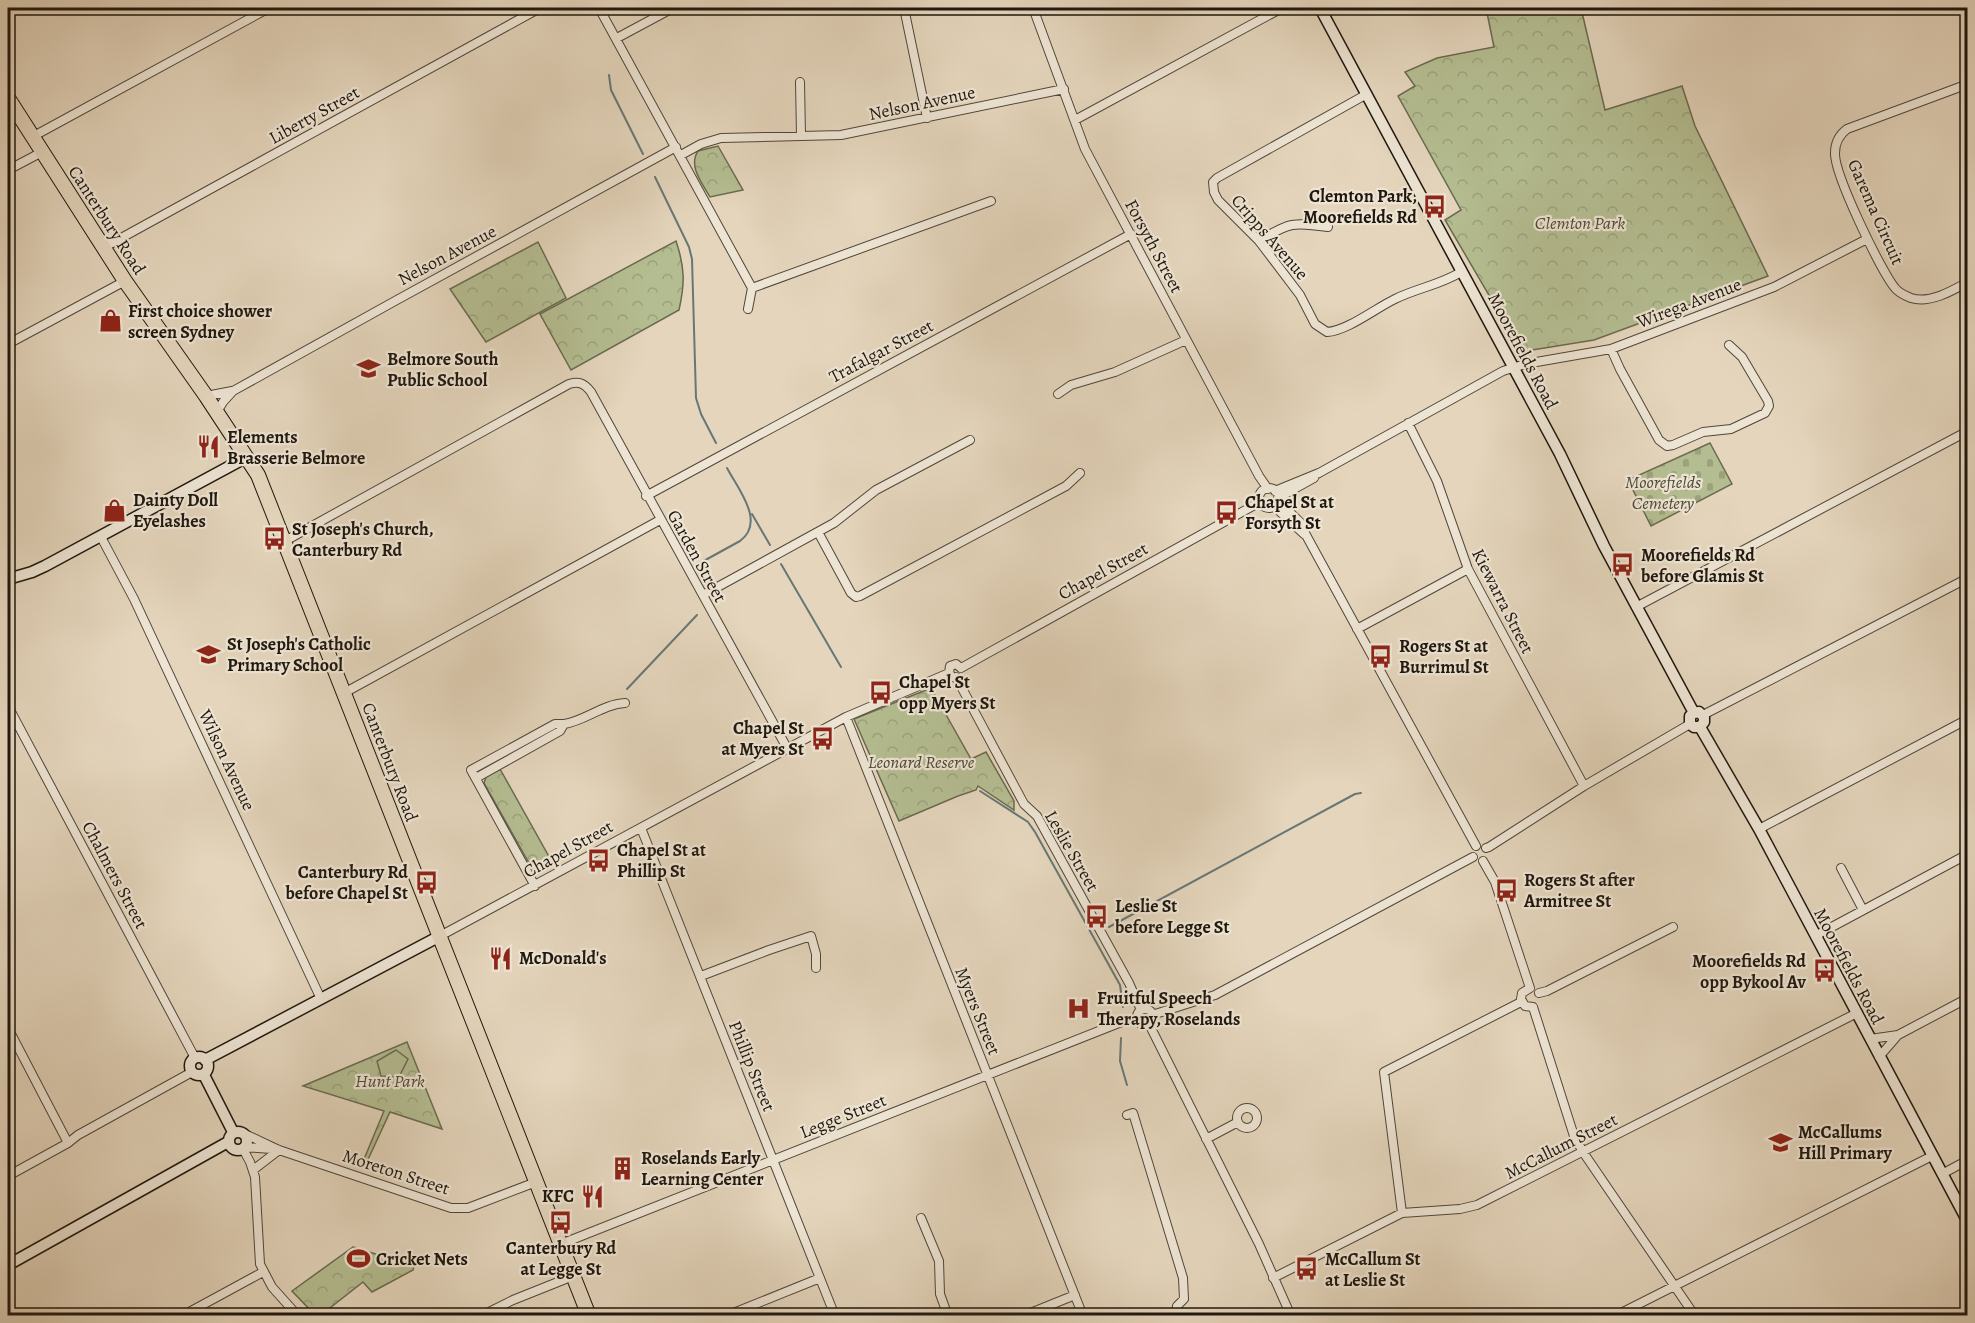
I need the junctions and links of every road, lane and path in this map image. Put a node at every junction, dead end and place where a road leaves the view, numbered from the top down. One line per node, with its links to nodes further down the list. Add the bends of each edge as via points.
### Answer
1 (269, 8): 18 (street)
2 (540, 8): 27 (street, Liberty Street)
3 (599, 8): 9 (street)
4 (673, 8): 9 (street)
5 (904, 8): 15 (street)
6 (1033, 8): 12 (street, Forsyth Street)
7 (1282, 8): 16 (street)
8 (1320, 8): 13 (main road, Moorefields Road)
9 (617, 38): 19 (street)
10 (800, 82): 17 (street)
11 (1968, 84): 25 (street, Garema Circuit, via 1847,129 1838,139 1834,152 1838,170)
12 (1064, 89): 15 (street, Nelson Avenue); 16 (street, Forsyth Street)
13 (1367, 94): 26 (street, Cripps Avenue, via 1215,180 1213,188 1218,200); 28 (main road, Moorefields Road)
14 (8, 98): 18 (highway, Canterbury Road)
15 (927, 118): 17 (street, Nelson Avenue, via 841,135)
16 (1075, 120): 24 (street, Forsyth Street, via 1085,148)
17 (801, 136): 19 (street, Nelson Avenue, via 721,138)
18 (32, 137): 20 (highway, Canterbury Road)
19 (679, 151): 31 (street); 38 (street, Nelson Avenue)
20 (42, 152): 21 (street); 27 (highway, Canterbury Road)
21 (8, 170)
22 (992, 201): 31 (street)
23 (1328, 227): 26 (street, via 1288,224)
24 (1131, 234): 33 (street, Forsyth Street); 49 (street, Trafalgar Street)
25 (1867, 239): 30 (street, Garema Circuit, via 1896,290 1913,299 1941,297); 36 (street, Wirega Avenue, via 1774,286)
26 (1259, 242): 28 (street, Cripps Avenue, via 1300,295 1315,324 1327,332)
27 (103, 248): 29 (highway, Canterbury Road)
28 (1461, 272): 37 (main road, Moorefields Road)
29 (125, 281): 34 (street); 40 (highway, Canterbury Road)
30 (1968, 282)
31 (752, 288): 32 (street)
32 (748, 309)
33 (1186, 340): 39 (street, via 1115,372 1071,385); 50 (street, Forsyth Street, via 1259,476)
34 (8, 344)
35 (1729, 345): 36 (street, via 1742,357 1767,401 1768,410 1731,429 1703,432 1667,446 1659,440)
36 (1611, 349): 37 (street, Wirega Avenue)
37 (1513, 368): 42 (street); 62 (main road, Moorefields Road)
38 (233, 391): 40 (street, Nelson Avenue); 41 (street, Nelson Avenue)
39 (1058, 394)
40 (206, 396): 41 (highway, Canterbury Road)
41 (217, 412): 45 (highway, Canterbury Road)
42 (1408, 423): 47 (street); 58 (street, Kiewarra Street, via 1437,481)
43 (1968, 431): 62 (street)
44 (970, 440): 54 (street, via 876,490)
45 (247, 457): 56 (main road); 57 (highway, Canterbury Road)
46 (1080, 473): 54 (street, via 1066,486 856,597)
47 (1319, 473): 48 (street); 50 (street)
48 (1300, 487): 50 (street); 52 (street, via 1289,501)
49 (646, 496): 53 (street, Garden Street); 57 (street, Garden Street, via 591,393 579,382)
50 (1275, 497): 51 (street, via 1266,508); 51 (street, via 1261,493); 52 (street); 55 (street)
51 (1260, 502): 64 (street, Chapel Street, via 962,668 958,664 950,666)
52 (1294, 515): 55 (street)
53 (660, 520): 61 (street, Garden Street); 65 (street)
54 (818, 532): 61 (street)
55 (1306, 535): 63 (street)
56 (100, 537): 60 (main road, via 32,572); 94 (street, Wilson Avenue, via 134,599)
57 (285, 541): 65 (highway, Canterbury Road)
58 (1468, 569): 63 (street); 75 (street, Kiewarra Street)
59 (1968, 578): 68 (street)
60 (8, 579)
61 (703, 595): 74 (street, Garden Street)
62 (1636, 607): 68 (main road, Moorefields Road)
63 (1357, 629): 78 (street)
64 (953, 675): 69 (street, Chapel Street); 97 (street, Leslie Street, via 1024,804 1037,816)
65 (344, 693): 87 (highway, Canterbury Road)
66 (625, 703): 84 (street, via 564,724 560,731 473,774)
67 (8, 706): 71 (street, Chalmers Street)
68 (1698, 714): 72 (main road, via 1690,716)
69 (846, 717): 74 (street, Chapel Street); 109 (street, Myers Street)
70 (1968, 718): 77 (street)
71 (17, 724): 73 (street); 106 (street, Chalmers Street)
72 (1695, 725): 75 (street); 77 (main road, Moorefields Road)
73 (8, 726)
74 (787, 748): 76 (street, Chapel Street)
75 (1584, 786): 79 (street)
76 (641, 828): 84 (street, Chapel Street); 90 (street, Phillip Street)
77 (1759, 829): 88 (main road, Moorefields Road)
78 (1476, 846): 79 (street); 81 (street)
79 (1486, 848): 82 (street, via 1488,855)
80 (1968, 854): 85 (street)
81 (1473, 857): 82 (street); 99 (street, via 1215,995)
82 (1483, 861): 91 (street, via 1495,882)
83 (1841, 868): 85 (street)
84 (536, 886): 87 (street, Chapel Street)
85 (1863, 910): 88 (street)
86 (1673, 927): 92 (street)
87 (440, 936): 94 (main road, Chapel Street); 124 (highway, Canterbury Road)
88 (1815, 936): 98 (main road, Moorefields Road)
89 (816, 968): 90 (street, via 811,936)
90 (701, 976): 119 (street, Phillip Street)
91 (1530, 988): 92 (street); 95 (street, via 1522,993)
92 (1539, 993): 96 (street, via 1539,1002)
93 (1968, 998): 103 (street)
94 (321, 999): 106 (main road, Chapel Street)
95 (1521, 1002): 96 (street); 125 (street, via 1384,1072)
96 (1533, 1007): 117 (street, via 1574,1136)
97 (1141, 1010): 99 (street); 100 (street)
98 (1855, 1014): 104 (main road, Moorefields Road); 117 (street, McCallum Street)
99 (1152, 1015): 101 (street)
100 (1137, 1020): 101 (street); 109 (street, Legge Street, via 1129,1019)
101 (1149, 1024): 113 (street)
102 (8, 1028): 114 (street)
103 (1898, 1035): 104 (street); 105 (street)
104 (1870, 1039): 105 (main road, Moorefields Road)
105 (1880, 1057): 118 (main road, Moorefields Road)
106 (200, 1059): 107 (main road, via 190,1065); 108 (main road, via 208,1068)
107 (192, 1072): 108 (main road); 114 (street)
108 (204, 1075): 112 (main road)
109 (988, 1075): 119 (street, Legge Street); 135 (street, Myers Street)
110 (1127, 1115): 145 (street, via 1133,1113 1183,1278 1184,1299 1177,1306)
111 (1238, 1122): 113 (street)
112 (235, 1136): 115 (main road, via 247,1139); 115 (main road, via 234,1149); 116 (street, Moreton Street); 129 (main road)
113 (1206, 1139): 133 (street)
114 (68, 1143): 123 (street)
115 (244, 1148): 116 (street, Moreton Street); 121 (street)
116 (279, 1150): 121 (street); 124 (street, Moreton Street, via 460,1209)
117 (1583, 1152): 125 (street, McCallum Street, via 1473,1206); 134 (street)
118 (1932, 1156): 122 (main road, Moorefields Road); 134 (street)
119 (773, 1160): 128 (street, Legge Street); 132 (street, Phillip Street)
120 (1968, 1160): 122 (street)
121 (253, 1170): 130 (street)
122 (1942, 1174): 127 (main road, Moorefields Road)
123 (8, 1176)
124 (536, 1182): 128 (highway, Canterbury Road)
125 (1402, 1213): 133 (street, McCallum Street)
126 (921, 1218): 142 (street, via 939,1261 940,1294)
127 (1968, 1222)
128 (561, 1244): 131 (highway, Canterbury Road)
129 (8, 1265)
130 (262, 1272): 136 (street); 137 (street)
131 (573, 1276): 138 (street); 139 (highway, Canterbury Road)
132 (820, 1278): 140 (street); 141 (street, Phillip Street)
133 (1273, 1278): 146 (street)
134 (1674, 1286): 147 (street); 148 (street)
135 (1075, 1295): 143 (street); 144 (street, Myers Street)
136 (182, 1316)
137 (298, 1316)
138 (481, 1316)
139 (589, 1316)
140 (726, 1316)
141 (835, 1316)
142 (948, 1316)
143 (1023, 1316)
144 (1083, 1316)
145 (1176, 1316)
146 (1291, 1316)
147 (1615, 1316)
148 (1695, 1316)

